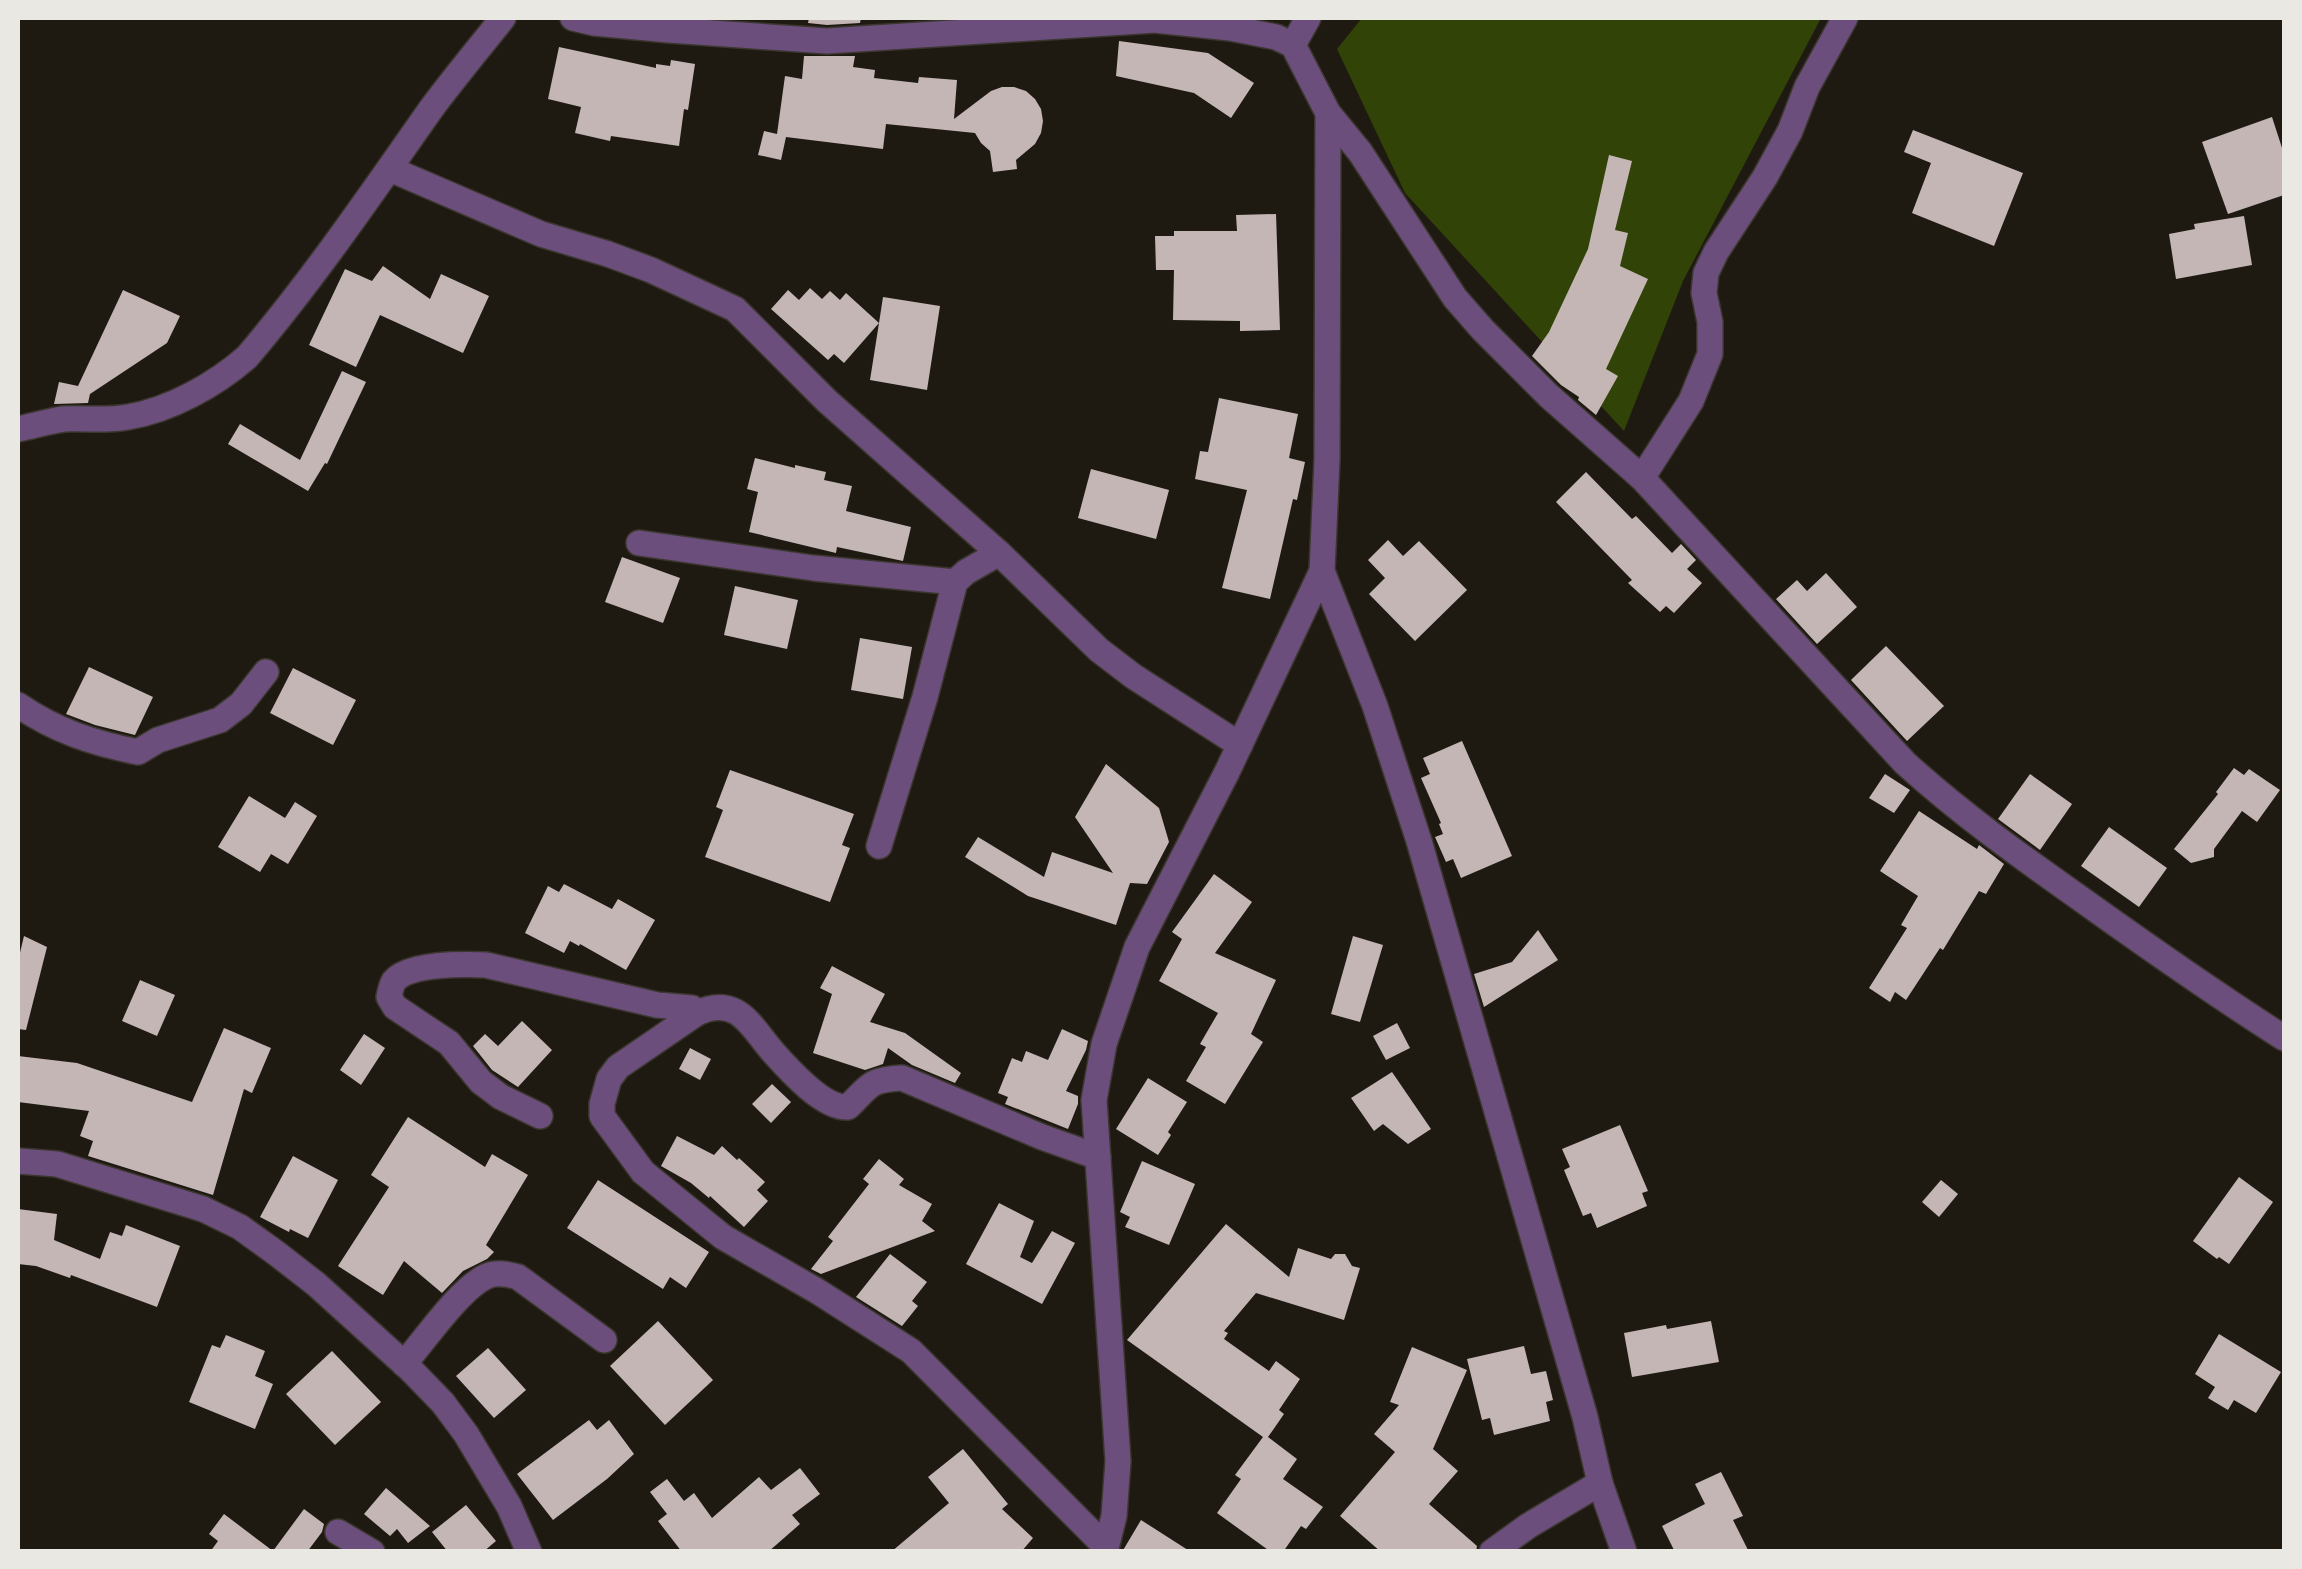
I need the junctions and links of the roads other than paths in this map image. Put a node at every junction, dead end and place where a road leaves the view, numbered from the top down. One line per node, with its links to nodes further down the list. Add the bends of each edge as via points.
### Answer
1 (502, 18): 10 (street)
2 (573, 18): 5 (street)
3 (1308, 18): 8 (street)
4 (1844, 18): 12 (street, via 1790,131 1706,273 1710,354 1691,401)
5 (730, 26): 7 (street)
6 (935, 26): 7 (street); 8 (street, via 1155,20)
7 (828, 29)
8 (1281, 33): 9 (street)
9 (1328, 113): 12 (street, via 1455,298); 15 (street)
10 (390, 169): 11 (street, via 238,365 159,410); 14 (street, via 542,234 651,270 735,310)
11 (18, 429)
12 (1642, 478): 22 (street, via 1905,764 1947,801)
13 (639, 543): 16 (street)
14 (998, 552): 16 (street); 19 (street, via 1098,650)
15 (1322, 571): 19 (street); 28 (street, via 1419,841)
16 (955, 582): 20 (street)
17 (266, 672): 18 (street, via 220,720 138,752 97,744)
18 (18, 706)
19 (1240, 745): 24 (street, via 1137,947 1104,1044 1094,1100)
20 (879, 846)
21 (697, 1013): 23 (street, via 486,966 415,970 392,983 394,1008 449,1043 501,1097); 24 (street, via 712,1007 745,1017 796,1075 840,1107 867,1086 902,1078); 30 (street, via 609,1079 602,1116 612,1133 644,1172 723,1237 912,1350)
22 (2284, 1038)
23 (540, 1116)
24 (1098, 1156): 30 (street, via 1118,1461)
25 (18, 1160): 27 (street, via 110,1180 240,1227)
26 (604, 1340): 27 (street, via 518,1278 493,1274 465,1291)
27 (404, 1364): 32 (street, via 466,1434)
28 (1600, 1483): 33 (street); 34 (street)
29 (338, 1532): 31 (street)
30 (1106, 1549)
31 (372, 1552)
32 (530, 1552)
33 (1492, 1552)
34 (1624, 1552)

